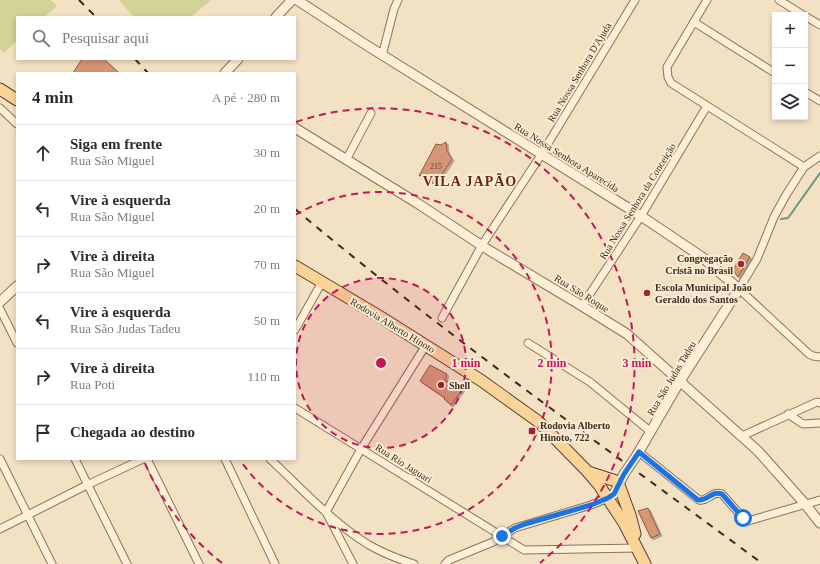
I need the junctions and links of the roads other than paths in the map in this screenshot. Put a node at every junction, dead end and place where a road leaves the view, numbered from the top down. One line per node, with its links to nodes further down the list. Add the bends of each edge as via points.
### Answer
1 (292, 0): 8 (street)
2 (297, 0): 12 (street, Rua Nossa Senhora Aparecida)
3 (398, 0): 12 (street)
4 (635, 0): 25 (street, Rua Nossa Senhora D'Ajuda)
5 (708, 0): 10 (street)
6 (779, 0): 7 (street)
7 (798, 12)
8 (277, 16)
9 (808, 18): 11 (street)
10 (694, 22): 14 (street); 20 (street, via 667,67 668,77 671,83)
11 (820, 25)
12 (382, 56): 25 (street, Rua Nossa Senhora Aparecida)
13 (237, 60): 15 (street)
14 (772, 71)
15 (226, 72)
16 (0, 89): 18 (main road)
17 (808, 94): 19 (street)
18 (16, 99)
19 (820, 101)
20 (707, 106): 28 (street); 29 (street, Rua Nossa Senhora da Conceição)
21 (0, 108): 23 (street)
22 (371, 113): 27 (street)
23 (16, 123)
24 (296, 129): 27 (street, Rua São Roque)
25 (541, 155): 29 (street, Rua Nossa Senhora Aparecida); 30 (street, Rua Nossa Senhora D'Ajuda)
26 (820, 156): 28 (street)
27 (346, 160): 30 (street, Rua São Roque)
28 (804, 166): 34 (street, via 786,195)
29 (641, 216): 34 (street, Rua Nossa Senhora Aparecida, via 702,257); 36 (street, Rua Nossa Senhora da Conceição)
30 (482, 245): 36 (street, Rua São Roque); 38 (street, Rua Nossa Senhora D'Ajuda)
31 (296, 267): 32 (main road, Rodovia Alberto Hinoto)
32 (322, 282): 39 (street); 42 (main road, Rodovia Alberto Hinoto)
33 (16, 287): 35 (street)
34 (739, 289): 43 (street, Rua Nossa Senhora Aparecida, via 809,354); 44 (street, Rua São Judas Tadeu)
35 (0, 302)
36 (582, 306): 44 (street, Rua São Roque, via 627,334)
37 (0, 309): 40 (street)
38 (442, 318)
39 (296, 328)
40 (16, 341)
41 (528, 343): 49 (street, via 590,382)
42 (426, 345): 51 (street); 59 (main road, Rodovia Alberto Hinoto, via 482,380 533,417)
43 (820, 357)
44 (680, 381): 49 (street, Rua São Judas Tadeu); 50 (street, Rua São Roque)
45 (820, 403): 47 (street)
46 (296, 409): 51 (street, Rua Rio Jaguari)
47 (788, 414): 48 (street, via 803,424); 50 (street)
48 (820, 423)
49 (651, 432): 52 (street, Rua São Judas Tadeu)
50 (742, 436): 64 (street, Rua São Roque)
51 (361, 449): 65 (street); 69 (street, Rua Rio Jaguari)
52 (638, 454): 60 (street, Rua São Judas Tadeu, bridge); 64 (street, via 698,500 702,501 715,493 722,494 745,520 751,521)
53 (0, 459): 66 (street)
54 (74, 460): 61 (street)
55 (141, 460): 61 (street)
56 (148, 460): 73 (street)
57 (225, 460): 74 (street)
58 (271, 460): 65 (street)
59 (588, 472): 60 (main road); 62 (main road, Rodovia Alberto Hinoto)
60 (620, 480): 62 (street, Rua São Judas Tadeu, via 614,494); 70 (main road)
61 (87, 485): 66 (street); 72 (street)
62 (605, 494): 69 (street, via 591,505 525,524); 70 (main road, Rodovia Alberto Hinoto)
63 (820, 500): 64 (street)
64 (805, 504): 67 (street, Rua São Roque)
65 (326, 512): 75 (street); 76 (street, via 368,544)
66 (28, 515): 68 (street); 71 (street)
67 (820, 523)
68 (0, 529)
69 (502, 536): 70 (street, Rua Rio Jaguari, via 524,550); 77 (street)
70 (638, 548): 78 (main road, Rodovia Alberto Hinoto)
71 (52, 564)
72 (127, 564)
73 (199, 564)
74 (275, 564)
75 (353, 564)
76 (414, 564)
77 (445, 564)
78 (646, 564)

